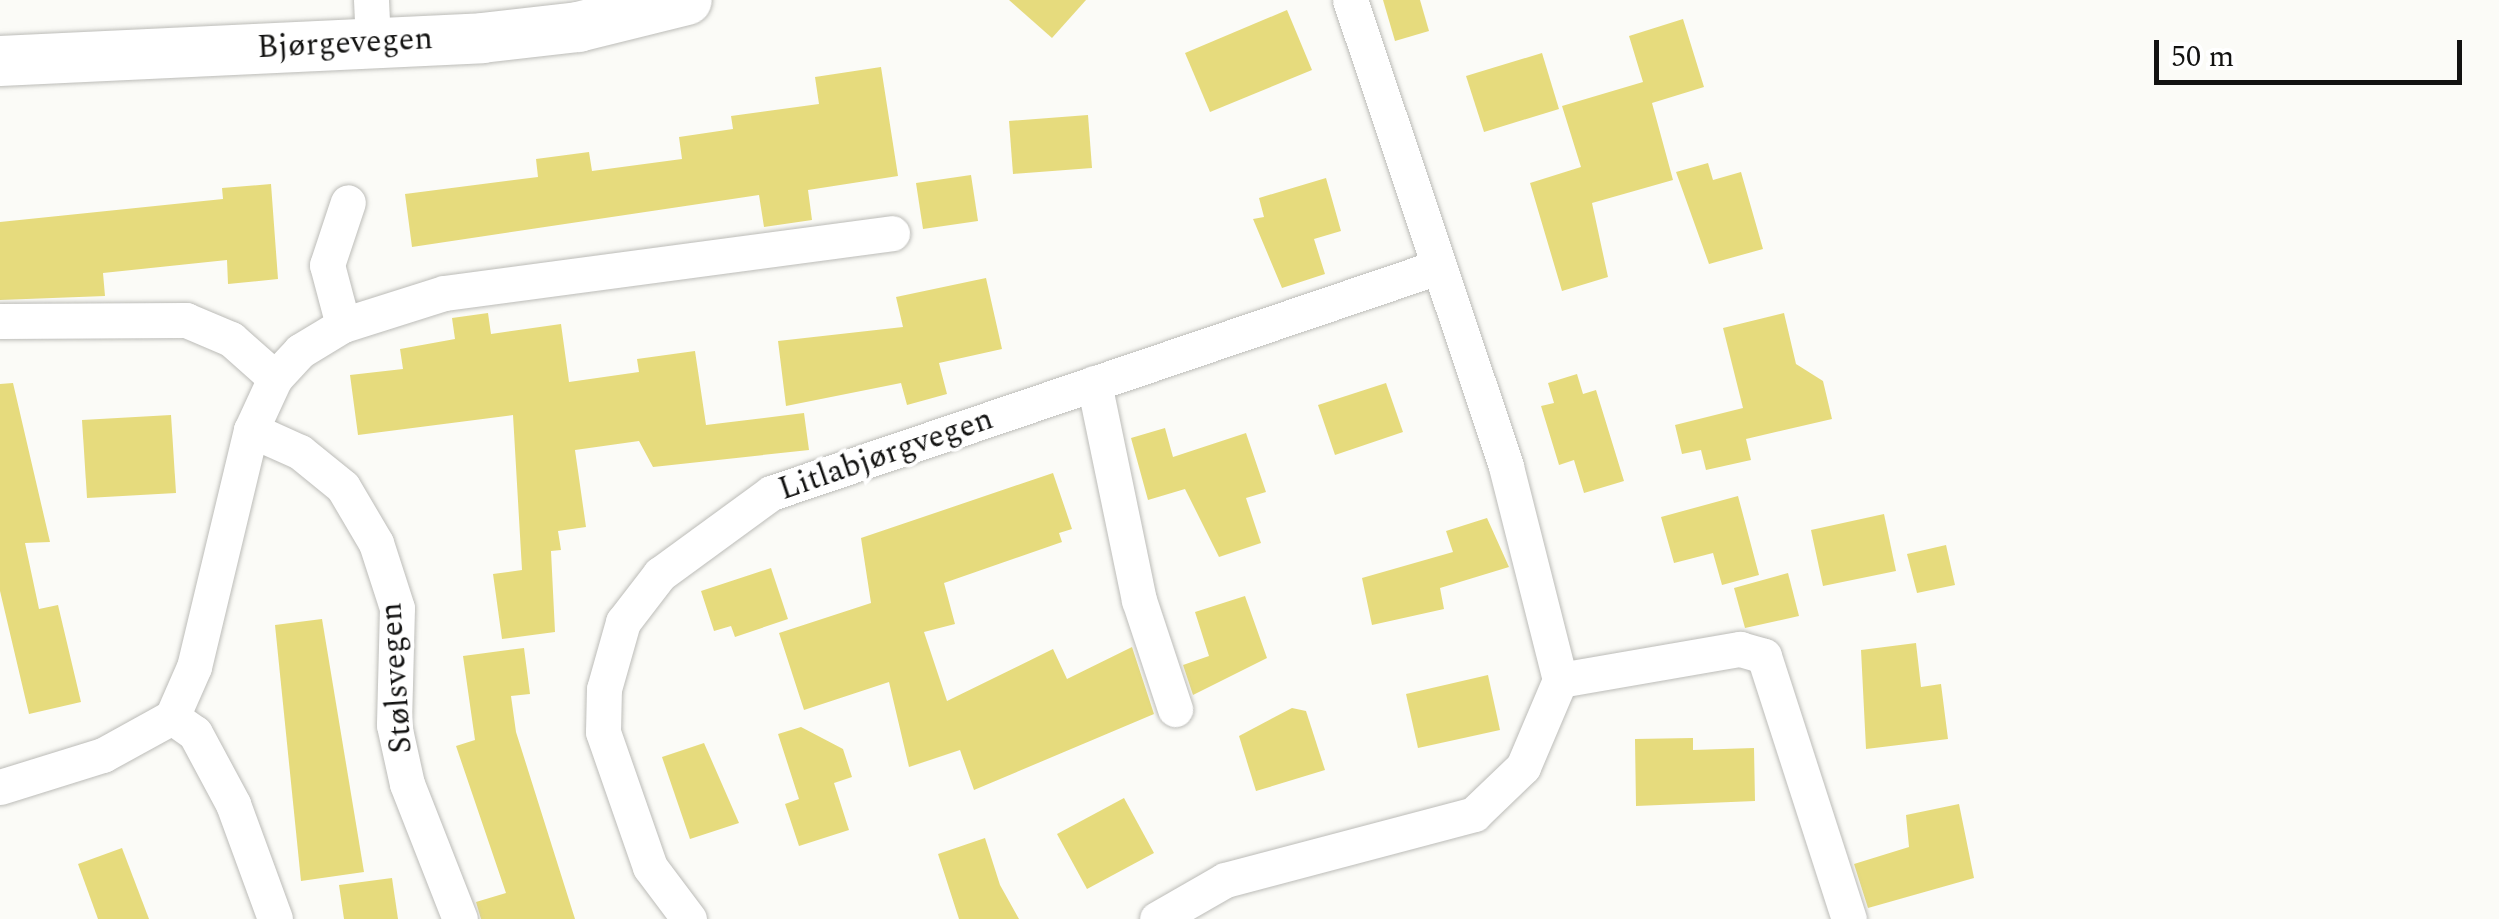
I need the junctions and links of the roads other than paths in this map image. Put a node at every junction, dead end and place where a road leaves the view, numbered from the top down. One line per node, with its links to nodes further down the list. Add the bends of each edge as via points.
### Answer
1 (687, 0): 3 (street, Bjørgevegen, via 578,27)
2 (1350, 0): 7 (street)
3 (372, 21): 4 (street, Bjørgevegen)
4 (0, 62)
5 (348, 202): 9 (street, via 327,264)
6 (892, 233): 9 (street, via 444,293)
7 (1438, 267): 11 (street, Litlabjørgvegen); 13 (street, via 1506,466)
8 (0, 321): 10 (street, via 186,320 231,339)
9 (343, 325): 10 (street)
10 (275, 378): 12 (street)
11 (1094, 384): 14 (street, via 1139,600); 19 (street, Litlabjørgvegen, via 770,494 660,574 624,622 604,689 616,790 650,867)
12 (251, 430): 15 (street, via 194,668); 18 (street, Stølsvegen, via 300,452 343,487 376,543 398,608 394,725 407,784)
13 (1560, 680): 20 (street, via 1513,783 1474,814 1225,880); 21 (street, via 1740,649 1764,656)
14 (1175, 709)
15 (172, 717): 16 (street, via 103,755); 17 (street, via 195,733 234,804)
16 (0, 787)
17 (275, 919)
18 (460, 919)
19 (689, 919)
20 (1158, 919)
21 (1849, 919)

